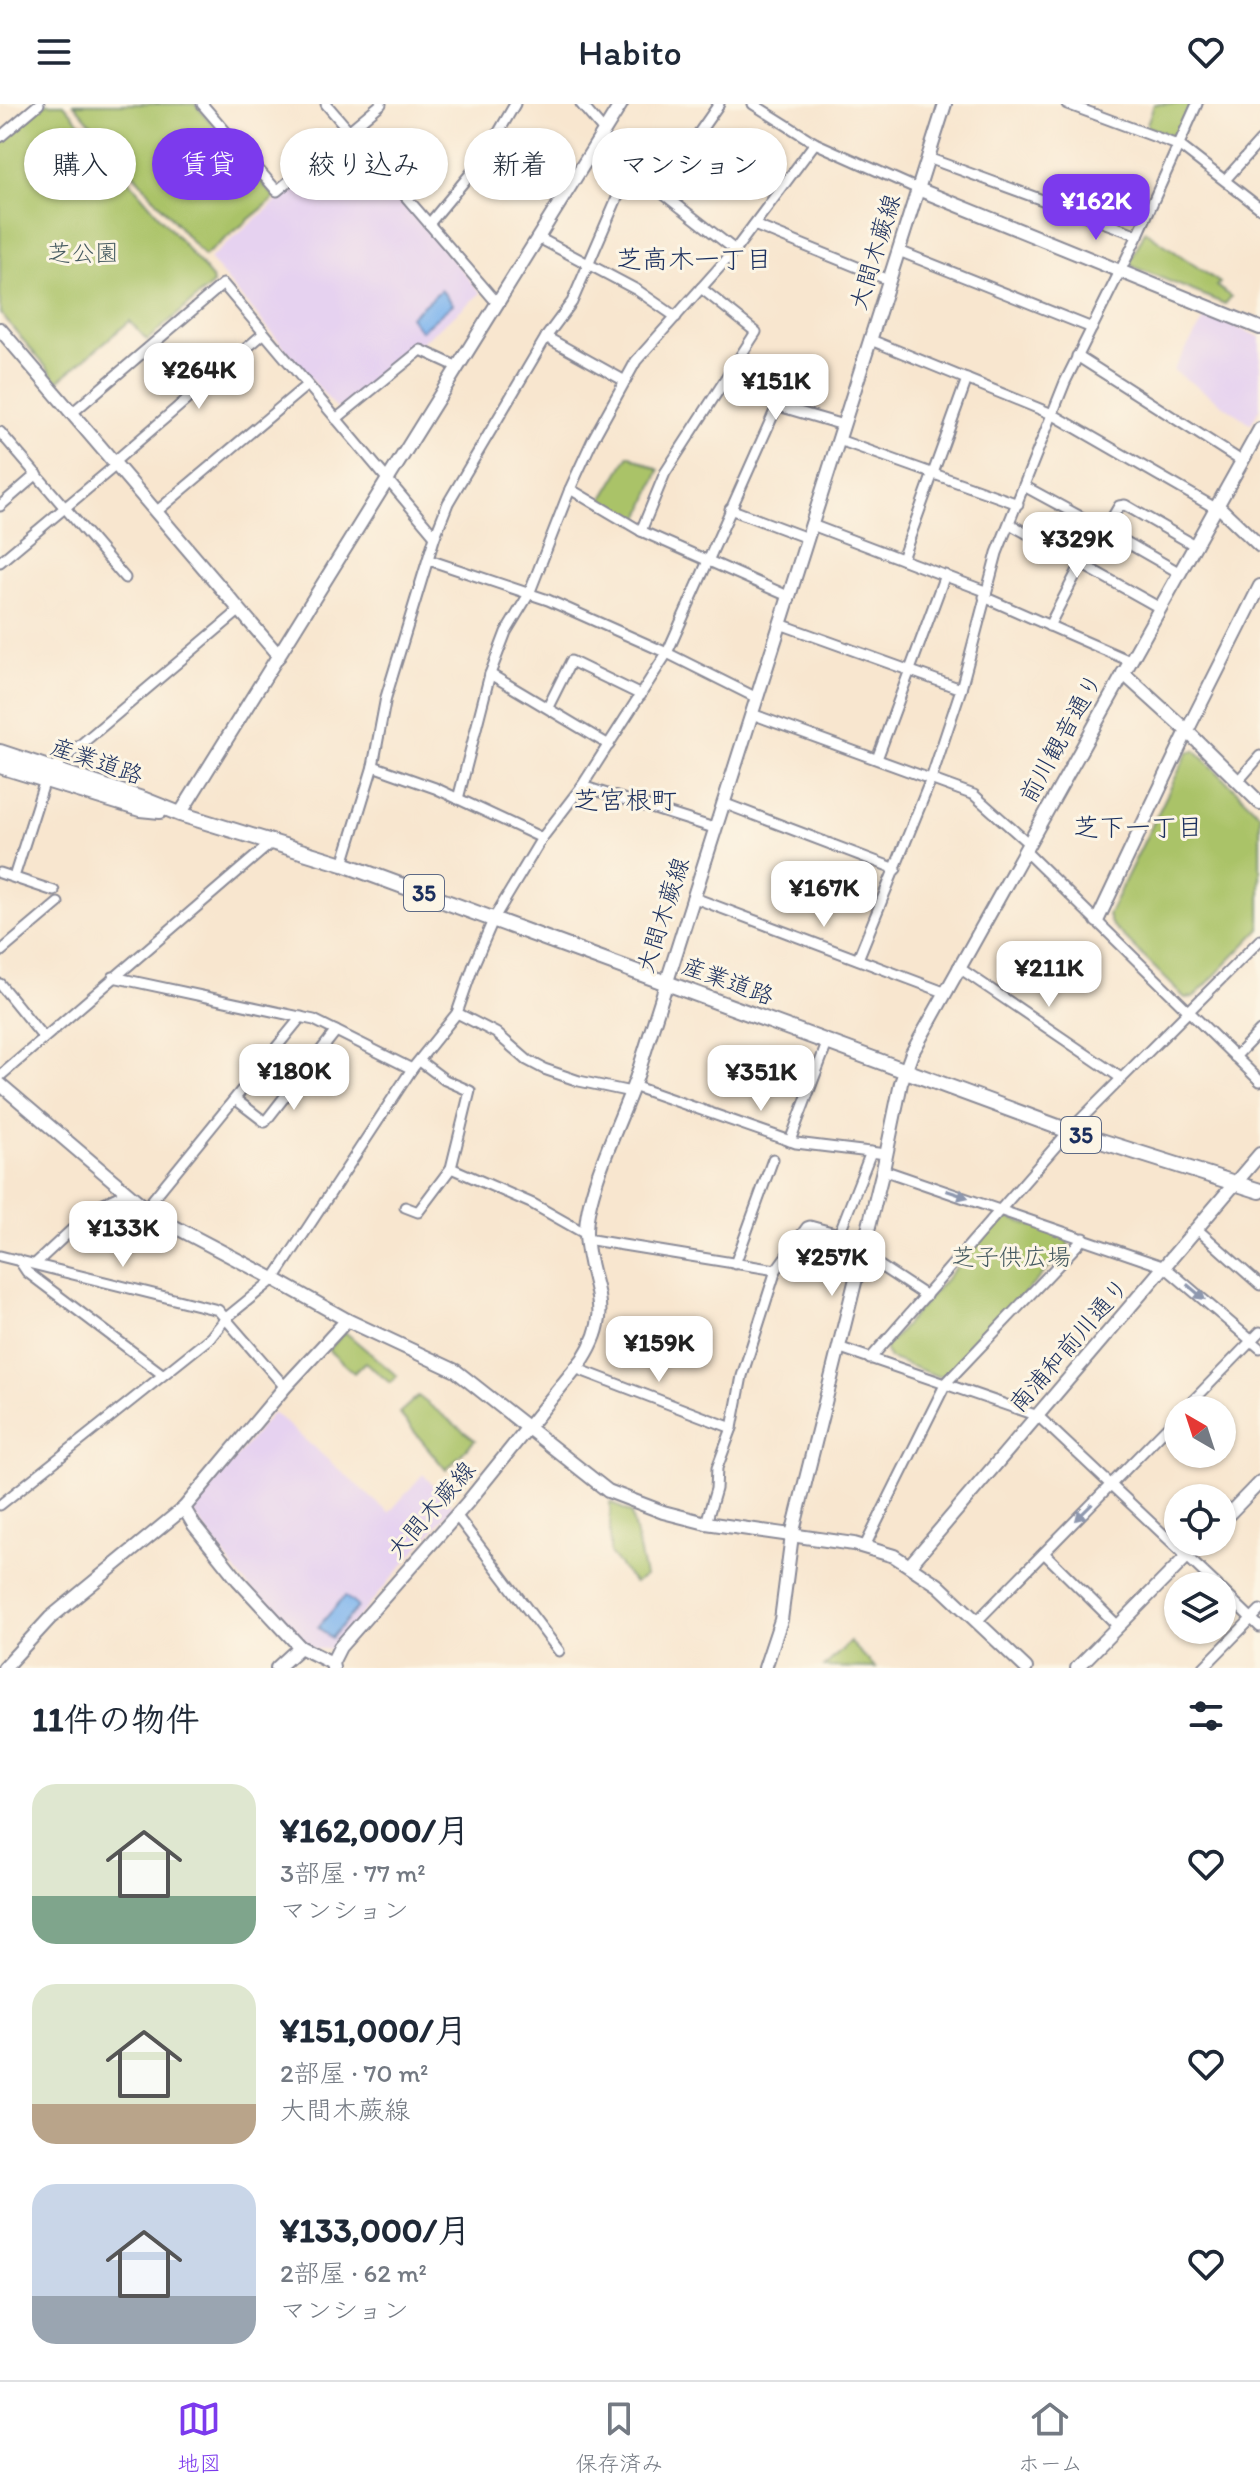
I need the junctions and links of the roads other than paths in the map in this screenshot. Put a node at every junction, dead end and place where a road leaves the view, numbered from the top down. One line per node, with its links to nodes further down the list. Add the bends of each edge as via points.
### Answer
1 (39, 104): 19 (street)
2 (202, 104): 26 (street)
3 (326, 104): 14 (street)
4 (381, 104): 15 (street)
5 (515, 104): 32 (street, via 485,156)
6 (581, 104): 16 (street)
7 (621, 104): 17 (street)
8 (719, 104): 18 (street)
9 (753, 104): 13 (street)
10 (945, 104): 24 (street, 大間木蕨線)
11 (1067, 104): 22 (street)
12 (1197, 104): 22 (street)
13 (770, 109): 21 (street)
14 (346, 128)
15 (353, 128)
16 (601, 128)
17 (606, 128)
18 (702, 128)
19 (0, 137)
20 (1260, 141): 25 (street)
21 (815, 143): 27 (street); 33 (street)
22 (1180, 146): 25 (street); 34 (street)
23 (592, 151): 35 (street)
24 (928, 158): 27 (street, 大間木蕨線); 34 (street)
25 (1225, 180): 31 (street)
26 (280, 188)
27 (918, 189): 37 (street, 大間木蕨線); 39 (street)
28 (408, 200): 32 (street)
29 (617, 200): 38 (street)
30 (672, 200): 36 (street)
31 (1260, 208)
32 (429, 224): 42 (street)
33 (754, 225): 36 (street); 40 (street)
34 (1138, 235): 39 (street)
35 (539, 238): 38 (street); 42 (street)
36 (735, 250): 41 (street)
37 (899, 251): 40 (street, 大間木蕨線); 44 (street)
38 (590, 266): 43 (street); 48 (street)
39 (1121, 270): 44 (street); 45 (street)
40 (889, 280): 49 (street, 大間木蕨線)
41 (701, 288): 43 (street); 52 (street, via 756,332)
42 (498, 304): 51 (street)
43 (676, 317): 54 (street)
44 (1092, 328): 50 (street)
45 (1260, 328)
46 (0, 329): 57 (street)
47 (263, 334): 55 (street); 57 (street, via 223,284); 65 (street)
48 (546, 337): 54 (street); 81 (street, via 448,503)
49 (871, 340): 53 (street); 60 (street, 大間木蕨線)
50 (1077, 356): 58 (street); 64 (street)
51 (458, 367): 59 (street, via 421,350); 68 (street)
52 (729, 373): 56 (street); 79 (street, via 665,473)
53 (967, 379): 58 (street); 66 (street)
54 (625, 381): 70 (street)
55 (307, 385): 59 (street); 76 (street)
56 (778, 404): 60 (street); 75 (street)
57 (72, 413): 65 (street)
58 (1052, 414): 69 (street); 73 (street)
59 (336, 419): 68 (street)
60 (843, 425): 63 (street, 大間木蕨線)
61 (1260, 429): 64 (street, 前川観音通り)
62 (0, 432): 67 (street)
63 (839, 440): 66 (street); 80 (street, 大間木蕨線)
64 (1243, 462): 73 (street, 前川観音通り)
65 (115, 464): 74 (street); 76 (street)
66 (933, 473): 71 (street); 84 (street)
67 (37, 474): 72 (street); 74 (street)
68 (388, 480): 81 (street); 101 (street)
69 (1024, 486): 71 (street); 78 (street)
70 (570, 489): 79 (street); 93 (street)
71 (1018, 504): 77 (street)
72 (0, 506)
73 (1218, 507): 82 (street, 前川観音通り); 83 (street)
74 (66, 508): 87 (street); 91 (street)
75 (730, 509): 80 (street); 86 (street)
76 (156, 512): 97 (street)
77 (1010, 524): 88 (street); 94 (street)
78 (1105, 530): 82 (street, via 1119,506 1125,505); 89 (street)
79 (641, 531): 86 (street)
80 (809, 532): 84 (street); 95 (street, 大間木蕨線)
81 (435, 536): 85 (street)
82 (1196, 546): 89 (street, 前川観音通り)
83 (1260, 546)
84 (902, 559): 90 (street)
85 (429, 560): 93 (street); 117 (street, via 386,697)
86 (709, 561): 95 (street); 100 (street)
87 (0, 562)
88 (1081, 564): 96 (street); 99 (street)
89 (1180, 573): 96 (street, 前川観音通り)
90 (945, 575): 94 (street); 103 (street)
91 (125, 578)
92 (1260, 586): 111 (street)
93 (529, 594): 100 (street); 105 (street, via 506,632)
94 (985, 594): 99 (street); 106 (street)
95 (788, 596): 98 (street, 大間木蕨線)
96 (1160, 608): 102 (street, 前川観音通り)
97 (240, 610): 101 (street); 118 (street)
98 (780, 624): 103 (street); 108 (street, 大間木蕨線)
99 (1049, 626): 102 (street)
100 (667, 653): 107 (street); 108 (street)
101 (279, 656): 125 (street)
102 (1130, 661): 104 (street, 前川観音通り)
103 (910, 671): 106 (street); 115 (street)
104 (1123, 673): 111 (street); 129 (street, 前川観音通り)
105 (490, 674): 109 (street); 122 (street)
106 (961, 689): 119 (street)
107 (641, 695): 109 (street, via 571,661); 112 (street)
108 (757, 698): 110 (street, 大間木蕨線)
109 (548, 707): 112 (street)
110 (752, 714): 115 (street); 123 (street, 大間木蕨線)
111 (1187, 731): 120 (street); 138 (street)
112 (609, 745): 121 (street)
113 (0, 752): 118 (main road, 産業道路 / 35)
114 (1260, 756): 120 (street)
115 (877, 759): 119 (street)
116 (0, 766): 118 (main road, 産業道路 / 35)
117 (373, 766): 122 (street); 130 (street)
118 (49, 774): 125 (main road, 産業道路 / 35, via 140,809); 133 (street)
119 (931, 779): 129 (street, via 974,795); 131 (street)
120 (1238, 781): 124 (street)
121 (582, 786): 126 (street); 127 (street)
122 (458, 799): 127 (street)
123 (723, 803): 126 (street, 大間木蕨線); 131 (street)
124 (1260, 803)
125 (180, 814): 128 (main road, 産業道路 / 35)
126 (714, 828): 135 (street, 大間木蕨線)
127 (542, 838): 137 (street)
128 (271, 843): 130 (main road, 産業道路 / 35); 143 (street)
129 (1026, 846): 138 (street); 142 (street, 前川観音通り)
130 (343, 864): 137 (main road, 産業道路 / 35)
131 (896, 869): 141 (street)
132 (0, 873): 133 (street)
133 (14, 877): 134 (street)
134 (54, 891)
135 (692, 897): 141 (street); 144 (street, 大間木蕨線)
136 (58, 903): 140 (street)
137 (494, 918): 144 (main road, 産業道路 / 35); 148 (street)
138 (1097, 921): 147 (street)
139 (1260, 940): 147 (street)
140 (0, 952)
141 (858, 959): 146 (street)
142 (958, 967): 146 (street, 前川観音通り); 158 (street)
143 (113, 977): 149 (street); 152 (street)
144 (665, 981): 153 (main road, 産業道路 / 35); 161 (street, 大間木蕨線)
145 (0, 984): 152 (street)
146 (944, 992): 156 (street, 前川観音通り)
147 (1189, 1011): 154 (street); 158 (street)
148 (457, 1013): 155 (street); 161 (street, via 496,1033 544,1069)
149 (301, 1017): 150 (street); 162 (street)
150 (336, 1031): 155 (street); 162 (street, via 265,1122)
151 (1260, 1031): 154 (street)
152 (43, 1037): 157 (street)
153 (828, 1041): 156 (main road, 産業道路 / 35); 164 (street)
154 (1235, 1057): 159 (street)
155 (416, 1066): 169 (street, via 470,1091); 188 (street)
156 (905, 1070): 163 (main road, 産業道路 / 35); 166 (street, 前川観音通り)
157 (0, 1076)
158 (1121, 1078): 163 (street)
159 (1260, 1081)
160 (0, 1084): 173 (street)
161 (632, 1089): 164 (street); 179 (street, 大間木蕨線, via 590,1203)
162 (235, 1099): 176 (street)
163 (1069, 1131): 171 (main road, 産業道路 / 35); 175 (street)
164 (790, 1141): 165 (street)
165 (871, 1152): 166 (street); 178 (street)
166 (886, 1154): 170 (street, 前川観音通り)
167 (1260, 1154): 171 (street, 南浦和前川通り)
168 (773, 1159): 185 (street)
169 (451, 1168): 174 (street, via 418,1212); 179 (street, via 533,1204)
170 (883, 1170): 175 (street, one-way to 175); 181 (street, 前川観音通り)
171 (1235, 1183): 172 (main road, 産業道路 / 35); 177 (street, 南浦和前川通り)
172 (1260, 1191)
173 (126, 1193): 176 (street); 184 (street, via 97,1206)
174 (405, 1207)
175 (1001, 1208): 180 (street); 190 (street)
176 (145, 1209): 188 (street)
177 (1197, 1229): 186 (street, 南浦和前川通り); 189 (street)
178 (839, 1234): 181 (street); 187 (street, via 807,1227)
179 (586, 1236): 185 (street); 196 (street, 大間木蕨線, via 600,1319)
180 (1084, 1238): 186 (street); 198 (street)
181 (862, 1254): 190 (street); 194 (street, 前川観音通り)
182 (0, 1256): 183 (street)
183 (19, 1260): 184 (street); 197 (street, via 27,1272)
184 (35, 1264): 191 (street, via 218,1310)
185 (735, 1264): 187 (street)
186 (1165, 1267): 193 (street, one-way to 193); 201 (street, 南浦和前川通り)
187 (776, 1270): 202 (street, via 742,1376)
188 (274, 1279): 191 (street); 192 (street)
189 (1260, 1285)
190 (926, 1296): 195 (street)
191 (226, 1318): 197 (street, via 211,1337); 199 (street)
192 (347, 1320): 199 (street); 203 (street, via 456,1371)
193 (1257, 1340): 200 (street)
194 (838, 1347): 195 (street); 213 (street, 前川観音通り)
195 (870, 1359): 198 (street)
196 (575, 1368): 202 (street); 203 (street, 大間木蕨線)
197 (162, 1374): 207 (street)
198 (946, 1383): 201 (street); 214 (street)
199 (285, 1387): 209 (street)
200 (1199, 1396)
201 (1038, 1416): 206 (street); 217 (street, 南浦和前川通り)
202 (732, 1428): 211 (street)
203 (528, 1429): 210 (street, 大間木蕨線); 211 (street, via 608,1491)
204 (1164, 1431): 206 (street)
205 (1260, 1482): 208 (street)
206 (1112, 1485): 212 (street); 215 (street, one-way to 215)
207 (2, 1500)
208 (1236, 1507)
209 (184, 1508): 225 (street, via 238,1580); 228 (street, via 56,1612)
210 (456, 1515): 226 (street); 227 (street, 大間木蕨線, via 340,1647)
211 (706, 1523): 213 (street)
212 (1164, 1534)
213 (792, 1535): 214 (street); 230 (street, 前川観音通り, via 781,1620)
214 (865, 1546): 217 (street)
215 (1044, 1553): 222 (street); 223 (street)
216 (1187, 1556): 218 (street); 223 (street)
217 (910, 1565): 222 (street)
218 (1204, 1572)
219 (1236, 1604): 221 (street)
220 (1260, 1610): 221 (street)
221 (1252, 1619): 224 (street); 233 (street)
222 (977, 1621): 231 (street)
223 (1118, 1626): 232 (street)
224 (1260, 1627)
225 (300, 1647): 227 (street); 229 (street)
226 (559, 1651)
227 (332, 1665)
228 (4, 1668)
229 (277, 1668)
230 (765, 1668)
231 (1026, 1668)
232 (1077, 1668)
233 (1203, 1668)

